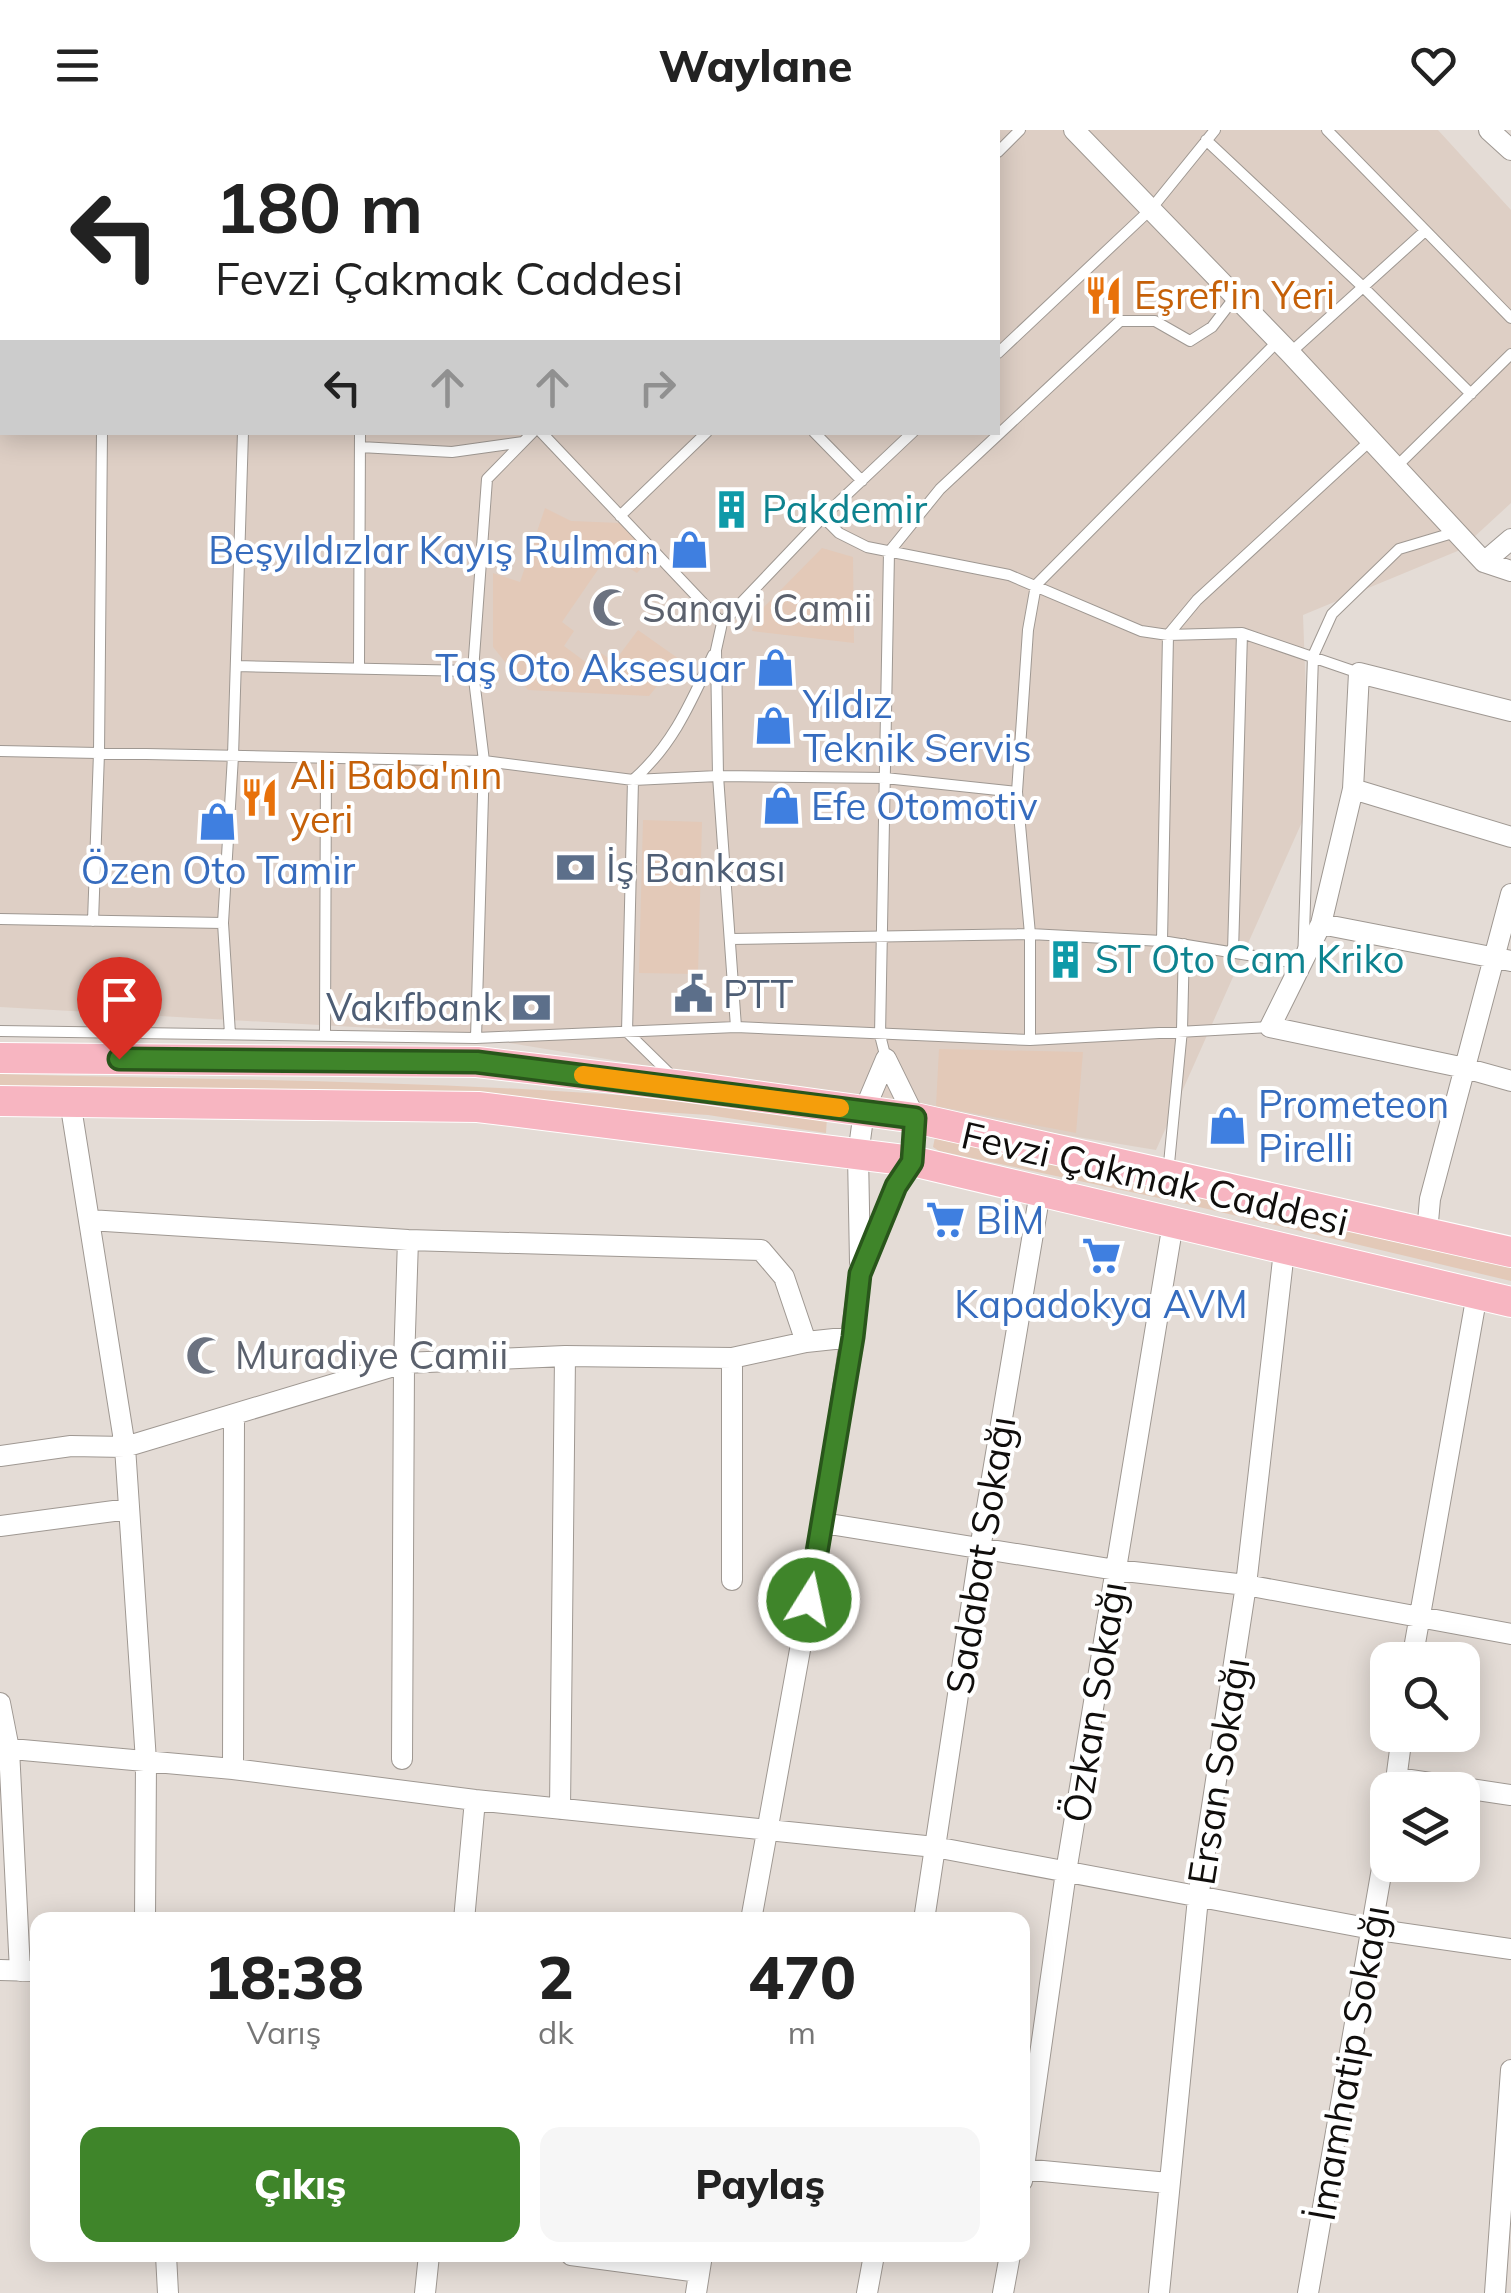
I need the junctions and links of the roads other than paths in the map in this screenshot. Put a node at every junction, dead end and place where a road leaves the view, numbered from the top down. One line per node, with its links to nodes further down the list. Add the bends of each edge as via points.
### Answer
1 (1020, 130): 7 (lane)
2 (1074, 130): 9 (street)
3 (1215, 130): 6 (lane)
4 (1327, 130): 10 (lane)
5 (1489, 130): 8 (street)
6 (1206, 140): 9 (lane); 11 (lane)
7 (1000, 150)
8 (1511, 150)
9 (1151, 209): 12 (street); 15 (lane)
10 (1425, 231): 11 (lane); 13 (lane)
11 (1364, 286): 14 (lane); 17 (lane)
12 (1236, 296): 14 (street); 18 (lane, via 1190,342 1155,321 1120,321)
13 (1511, 318)
14 (1284, 347): 28 (street); 40 (lane)
15 (1000, 351)
16 (1511, 354): 17 (lane)
17 (1471, 394): 31 (lane)
18 (1000, 434)
19 (102, 435): 52 (lane)
20 (242, 435): 46 (lane)
21 (360, 435): 30 (lane)
22 (533, 435): 29 (lane)
23 (540, 435): 33 (lane)
24 (704, 435): 33 (lane)
25 (817, 435): 32 (lane)
26 (910, 435): 32 (lane)
27 (999, 435): 37 (lane, via 940,490)
28 (1372, 440): 31 (street); 43 (lane, via 1197,600)
29 (523, 442): 30 (lane, via 452,452); 48 (lane, via 486,479)
30 (360, 447): 47 (lane)
31 (1397, 466): 35 (street)
32 (862, 481): 34 (lane)
33 (620, 516): 41 (lane)
34 (823, 517): 37 (lane, via 839,533); 41 (lane)
35 (1456, 532): 38 (street); 45 (lane, via 1399,549 1332,614)
36 (1511, 539): 38 (street)
37 (889, 552): 40 (lane); 57 (lane)
38 (1484, 562): 39 (street)
39 (1511, 571)
40 (1036, 585): 43 (lane, via 1142,631); 60 (lane)
41 (722, 622): 44 (lane)
42 (1242, 633): 43 (lane); 45 (lane); 72 (lane)
43 (1168, 635): 70 (lane)
44 (716, 650): 56 (lane); 58 (lane, via 678,730)
45 (1312, 656): 49 (lane); 74 (lane)
46 (236, 666): 47 (lane); 53 (lane)
47 (359, 667): 48 (lane)
48 (473, 670): 55 (lane)
49 (1359, 673): 50 (street); 59 (street)
50 (1511, 711)
51 (0, 751): 52 (lane)
52 (99, 753): 53 (lane); 64 (lane)
53 (233, 756): 54 (lane); 65 (lane)
54 (326, 758): 55 (lane); 81 (lane)
55 (484, 761): 58 (lane); 83 (lane)
56 (718, 776): 57 (lane); 58 (lane); 69 (lane)
57 (885, 778): 60 (lane); 68 (lane)
58 (633, 780): 79 (lane)
59 (1353, 788): 61 (street); 66 (street)
60 (1017, 792): 67 (lane)
61 (1511, 837)
62 (1511, 894): 73 (street)
63 (0, 920): 64 (lane)
64 (93, 921): 65 (lane)
65 (223, 923): 80 (lane)
66 (1321, 924): 73 (street); 74 (street)
67 (1030, 934): 68 (lane); 70 (lane); 84 (lane)
68 (883, 936): 69 (lane); 82 (lane)
69 (731, 939): 75 (lane)
70 (1162, 941): 71 (lane)
71 (1184, 944): 72 (lane); 77 (lane)
72 (1233, 952): 74 (lane)
73 (1503, 959): 87 (street)
74 (1303, 964): 76 (street)
75 (736, 1027): 79 (lane); 82 (lane)
76 (1270, 1027): 77 (lane); 87 (street)
77 (1182, 1030): 84 (lane); 96 (lane)
78 (0, 1032): 80 (lane)
79 (626, 1032): 83 (lane); 89 (lane)
80 (230, 1034): 81 (lane)
81 (325, 1035): 83 (lane)
82 (880, 1036): 84 (lane); 86 (lane)
83 (476, 1038)
84 (1030, 1040)
85 (0, 1058): 89 (main road, Fevzi Çakmak Caddesi, via 477,1062)
86 (886, 1059): 92 (street); 93 (street)
87 (1465, 1068): 88 (street); 100 (street)
88 (1511, 1081)
89 (683, 1086): 92 (main road, Fevzi Çakmak Caddesi)
90 (0, 1101): 91 (main road, Fevzi Çakmak Caddesi)
91 (70, 1101): 94 (main road, Fevzi Çakmak Caddesi, via 478,1107); 98 (street)
92 (864, 1111): 93 (main road, Fevzi Çakmak Caddesi); 94 (street)
93 (915, 1118): 95 (street); 96 (main road, Fevzi Çakmak Caddesi)
94 (858, 1155): 95 (main road, Fevzi Çakmak Caddesi); 104 (street)
95 (912, 1162): 97 (main road, Fevzi Çakmak Caddesi); 104 (street)
96 (1168, 1175): 100 (main road, Fevzi Çakmak Caddesi)
97 (1040, 1192): 99 (main road, Fevzi Çakmak Caddesi); 118 (street, Sadabat Sokağı)
98 (89, 1220): 101 (street); 113 (street)
99 (1173, 1223): 102 (main road, Fevzi Çakmak Caddesi); 119 (street, Özkan Sokağı)
100 (1427, 1233): 103 (main road, Fevzi Çakmak Caddesi)
101 (408, 1240): 108 (street, via 761,1250 784,1277); 111 (street)
102 (1284, 1250): 105 (main road, Fevzi Çakmak Caddesi); 121 (street, Ersan Sokağı)
103 (1511, 1252)
104 (860, 1274): 107 (street)
105 (1477, 1294): 106 (main road, Fevzi Çakmak Caddesi); 122 (street)
106 (1511, 1302)
107 (853, 1337): 108 (street); 116 (street)
108 (806, 1342): 110 (street)
109 (565, 1356): 110 (street); 111 (street); 133 (street)
110 (732, 1358): 120 (street)
111 (404, 1363): 112 (street); 127 (street)
112 (234, 1415): 113 (street); 129 (street)
113 (125, 1447): 114 (street); 115 (street)
114 (0, 1456)
115 (130, 1509): 117 (street); 128 (street)
116 (823, 1524): 118 (street); 134 (street)
117 (0, 1526)
118 (980, 1549): 119 (street); 135 (street, Sadabat Sokağı)
119 (1116, 1570): 121 (street); 136 (street, Özkan Sokağı)
120 (732, 1580)
121 (1246, 1585): 122 (street); 138 (street, Ersan Sokağı)
122 (1417, 1618): 123 (street); 124 (street)
123 (1511, 1634)
124 (1414, 1642)
125 (0, 1703): 126 (street)
126 (5, 1749): 128 (street); 145 (street)
127 (402, 1759)
128 (146, 1761): 129 (street); 139 (street)
129 (233, 1769): 132 (street)
130 (1480, 1792): 131 (street)
131 (1511, 1795)
132 (474, 1800): 133 (street); 140 (street)
133 (560, 1809): 134 (street)
134 (769, 1830): 135 (street); 141 (street)
135 (935, 1847): 136 (street); 142 (street, Sadabat Sokağı)
136 (1066, 1872): 138 (street); 147 (street, Özkan Sokağı)
137 (1380, 1882): 143 (street, İmamhatip Sokağı)
138 (1198, 1898): 143 (street); 149 (street, Ersan Sokağı)
139 (145, 1912)
140 (465, 1912)
141 (753, 1912)
142 (925, 1912)
143 (1372, 1929): 144 (street); 161 (street, İmamhatip Sokağı)
144 (1511, 1949)
145 (19, 1971)
146 (1511, 2070): 162 (street)
147 (1030, 2124)
148 (1030, 2173): 149 (street)
149 (1168, 2183): 160 (street, Ersan Sokağı)
150 (166, 2262): 156 (street)
151 (429, 2262): 157 (street)
152 (621, 2262): 155 (street)
153 (873, 2262): 158 (street)
154 (1009, 2262): 159 (street)
155 (699, 2273)
156 (168, 2293)
157 (426, 2293)
158 (867, 2293)
159 (1003, 2293)
160 (1159, 2293)
161 (1308, 2293)
162 (1495, 2293)

